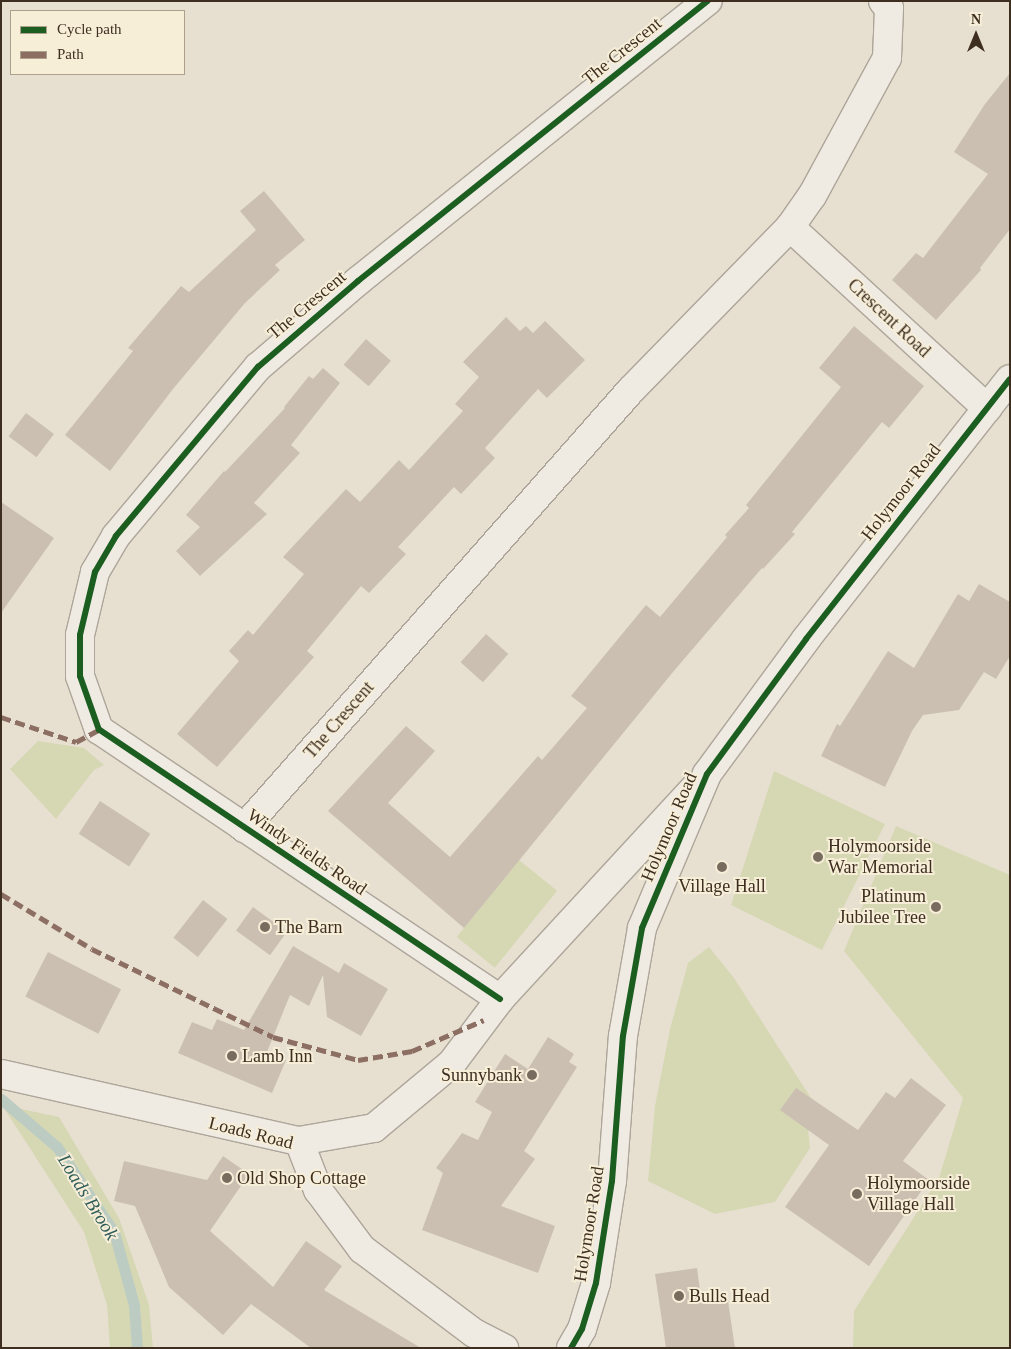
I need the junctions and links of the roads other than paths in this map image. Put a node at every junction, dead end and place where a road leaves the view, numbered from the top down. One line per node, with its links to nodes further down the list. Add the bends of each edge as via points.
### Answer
1 (708, 1): 6 (street, The Crescent, via 358,281 258,367 137,508 95,572 80,635 80,676)
2 (883, 1): 3 (street, The Crescent, via 889,8 887,58 812,196)
3 (790, 227): 5 (street, Crescent Road); 8 (street, The Crescent, via 631,390)
4 (1010, 378): 5 (street, Holymoor Road)
5 (987, 408): 7 (street, Holymoor Road, via 806,639)
6 (99, 730): 8 (street, Windy Fields Road)
7 (708, 774): 9 (street); 13 (street, Holymoor Road, via 642,928 623,1036 612,1181 596,1283 582,1329)
8 (244, 828): 9 (street, Windy Fields Road)
9 (500, 999): 11 (street, via 452,1064 374,1128)
10 (1, 1074): 11 (street, Loads Road)
11 (299, 1142): 12 (street, Loads Road, via 318,1190 362,1249 474,1333)
12 (504, 1348)
13 (571, 1348)

